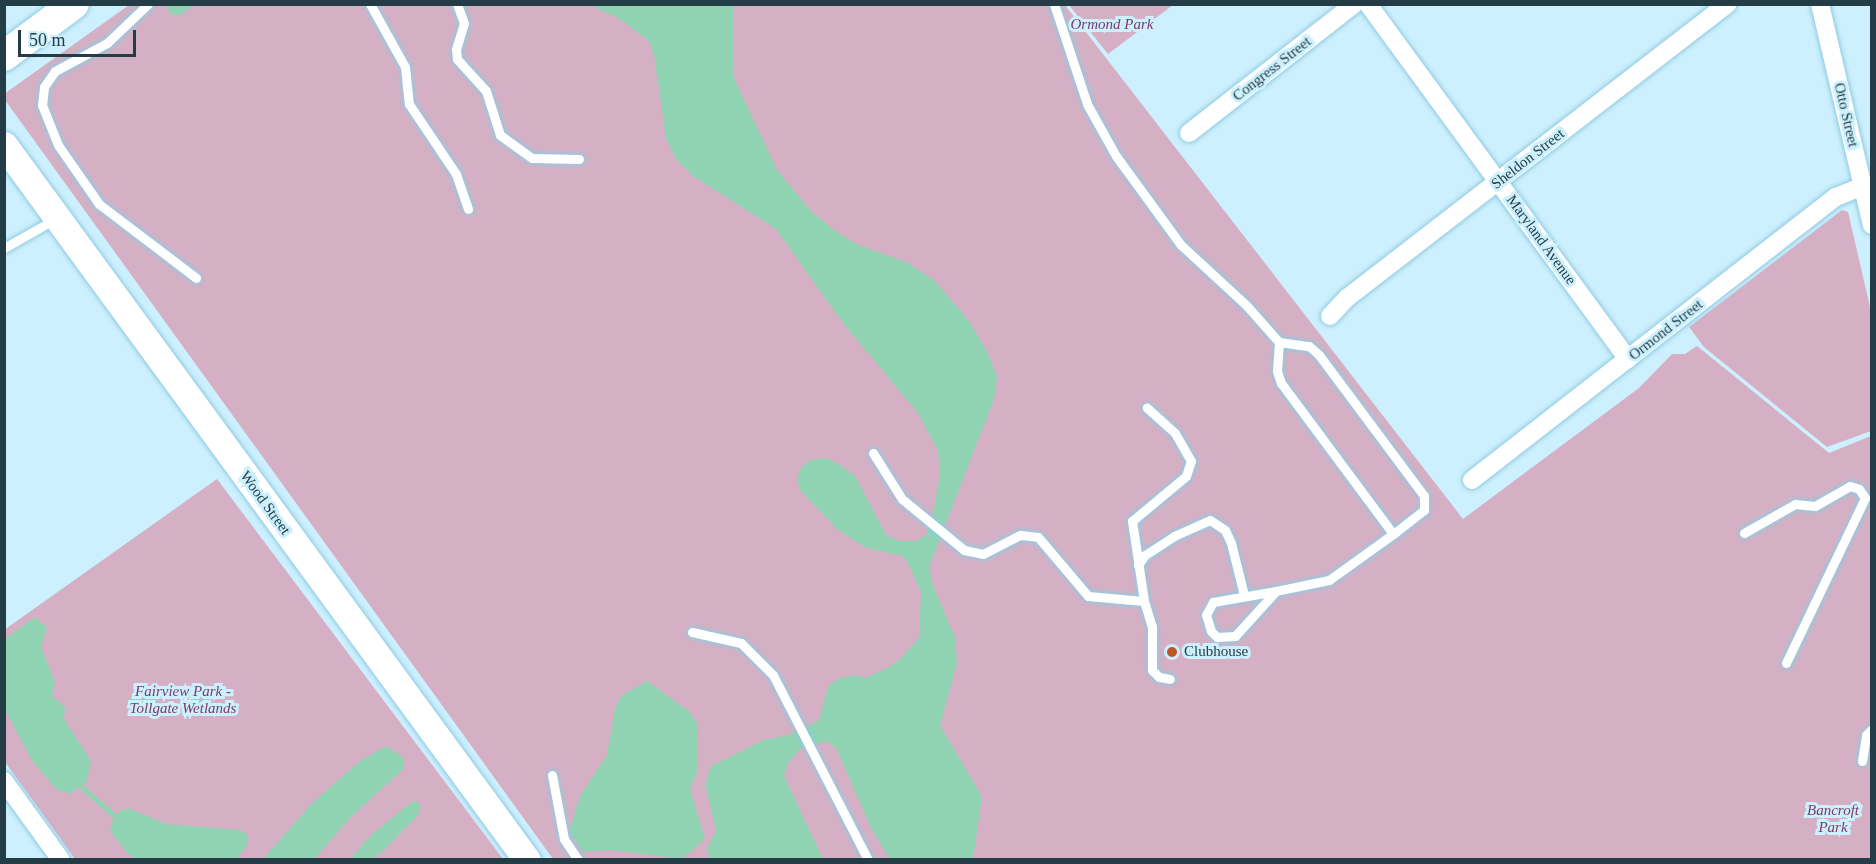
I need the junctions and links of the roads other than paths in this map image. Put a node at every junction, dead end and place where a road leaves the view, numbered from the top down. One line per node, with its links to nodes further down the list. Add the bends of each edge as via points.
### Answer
1 (148, 4): 20 (lane, via 112,39 55,71 44,87 42,105 58,145 99,204)
2 (370, 4): 16 (lane, via 405,67 409,104 456,174)
3 (457, 4): 13 (lane, via 464,23 457,59 490,99 501,135 532,158)
4 (1054, 4): 22 (lane, via 1087,104 1116,156 1181,245)
5 (1354, 4): 11 (street, Congress Street)
6 (1368, 4): 14 (street, Maryland Avenue)
7 (1728, 4): 14 (street, Sheldon Street)
8 (1820, 4): 15 (street, Otto Street)
9 (72, 5): 10 (main road)
10 (4, 56)
11 (1189, 133)
12 (4, 145): 17 (street, Wood Street)
13 (579, 159)
14 (1498, 182): 21 (street, Sheldon Street, via 1347,298); 23 (street, Maryland Avenue)
15 (1863, 186): 18 (street, Otto Street); 23 (street, Ormond Street, via 1836,197)
16 (468, 209)
17 (57, 218): 19 (lane); 41 (street, Wood Street)
18 (1872, 225)
19 (4, 248)
20 (196, 278)
21 (1330, 316)
22 (1279, 342): 28 (lane, via 1277,371 1281,383); 28 (lane, via 1303,344 1319,355 1424,496 1424,510)
23 (1628, 359): 26 (street, Ormond Street)
24 (1147, 408): 29 (lane, via 1175,434 1191,461 1185,476 1132,520)
25 (873, 453): 32 (lane, via 902,499 964,550 979,555 1020,535 1038,537 1088,596)
26 (1472, 480)
27 (1744, 533): 34 (lane, via 1795,504 1815,506 1850,486 1859,489 1865,498)
28 (1393, 534): 30 (lane, via 1329,579)
29 (1138, 565): 31 (lane, via 1145,555 1174,536 1210,520 1225,530 1231,543); 32 (lane)
30 (1276, 591): 31 (lane); 31 (lane, via 1243,631 1235,636 1217,637 1207,623 1209,608 1223,598)
31 (1244, 595)
32 (1144, 601): 35 (lane, via 1152,627 1152,670 1159,677)
33 (692, 632): 43 (lane, via 728,637 749,648 776,678)
34 (1786, 663)
35 (1170, 679)
36 (1872, 729): 37 (lane, via 1866,735)
37 (1862, 761)
38 (552, 775): 42 (lane, via 564,839)
39 (4, 781): 40 (street)
40 (61, 860)
41 (527, 860)
42 (578, 860)
43 (868, 860)

